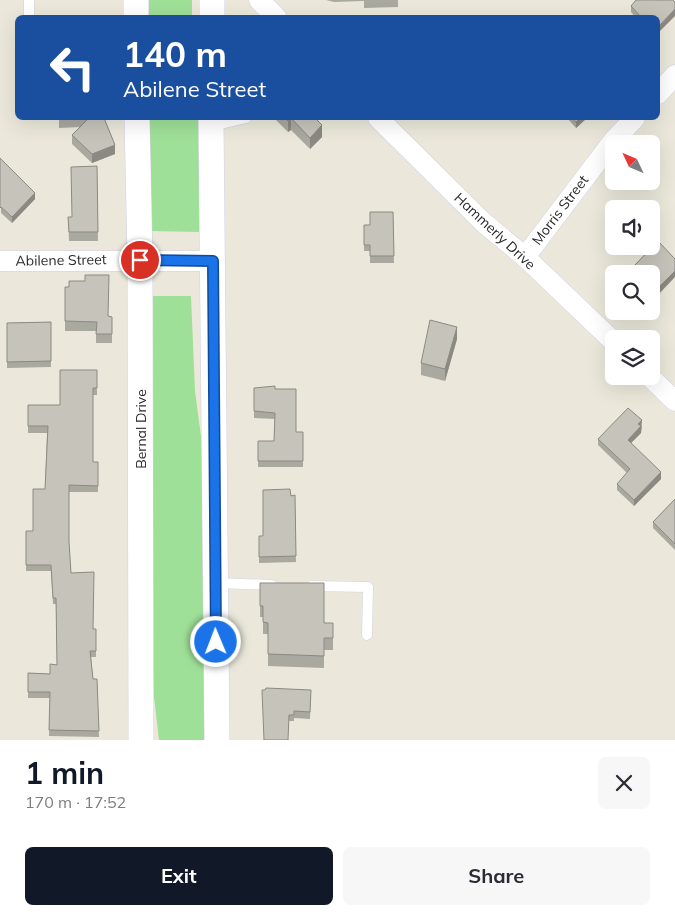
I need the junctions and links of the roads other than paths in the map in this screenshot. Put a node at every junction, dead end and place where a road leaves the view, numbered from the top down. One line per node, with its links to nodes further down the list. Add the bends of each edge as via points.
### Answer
1 (29, 0): 5 (lane)
2 (136, 0): 6 (street)
3 (212, 0): 7 (street)
4 (259, 0): 8 (street)
5 (29, 15)
6 (136, 15)
7 (212, 15)
8 (274, 15)
9 (675, 75): 10 (street)
10 (660, 92)
11 (137, 120): 17 (street, Bernal Drive)
12 (228, 120): 15 (lane)
13 (380, 120): 16 (street, Hammerly Drive, via 484,223)
14 (633, 120): 16 (street, Morris Street, via 613,141)
15 (211, 122): 19 (street)
16 (525, 257): 20 (street, Hammerly Drive)
17 (140, 260): 18 (street, Abilene Street); 19 (street, Abilene Street); 27 (street, Bernal Drive)
18 (0, 261)
19 (213, 261): 23 (street)
20 (605, 333)
21 (659, 385): 22 (street)
22 (675, 402)
23 (215, 583): 24 (lane); 28 (street)
24 (281, 585)
25 (301, 585): 26 (lane, via 368,587)
26 (367, 635)
27 (141, 740)
28 (217, 740)

